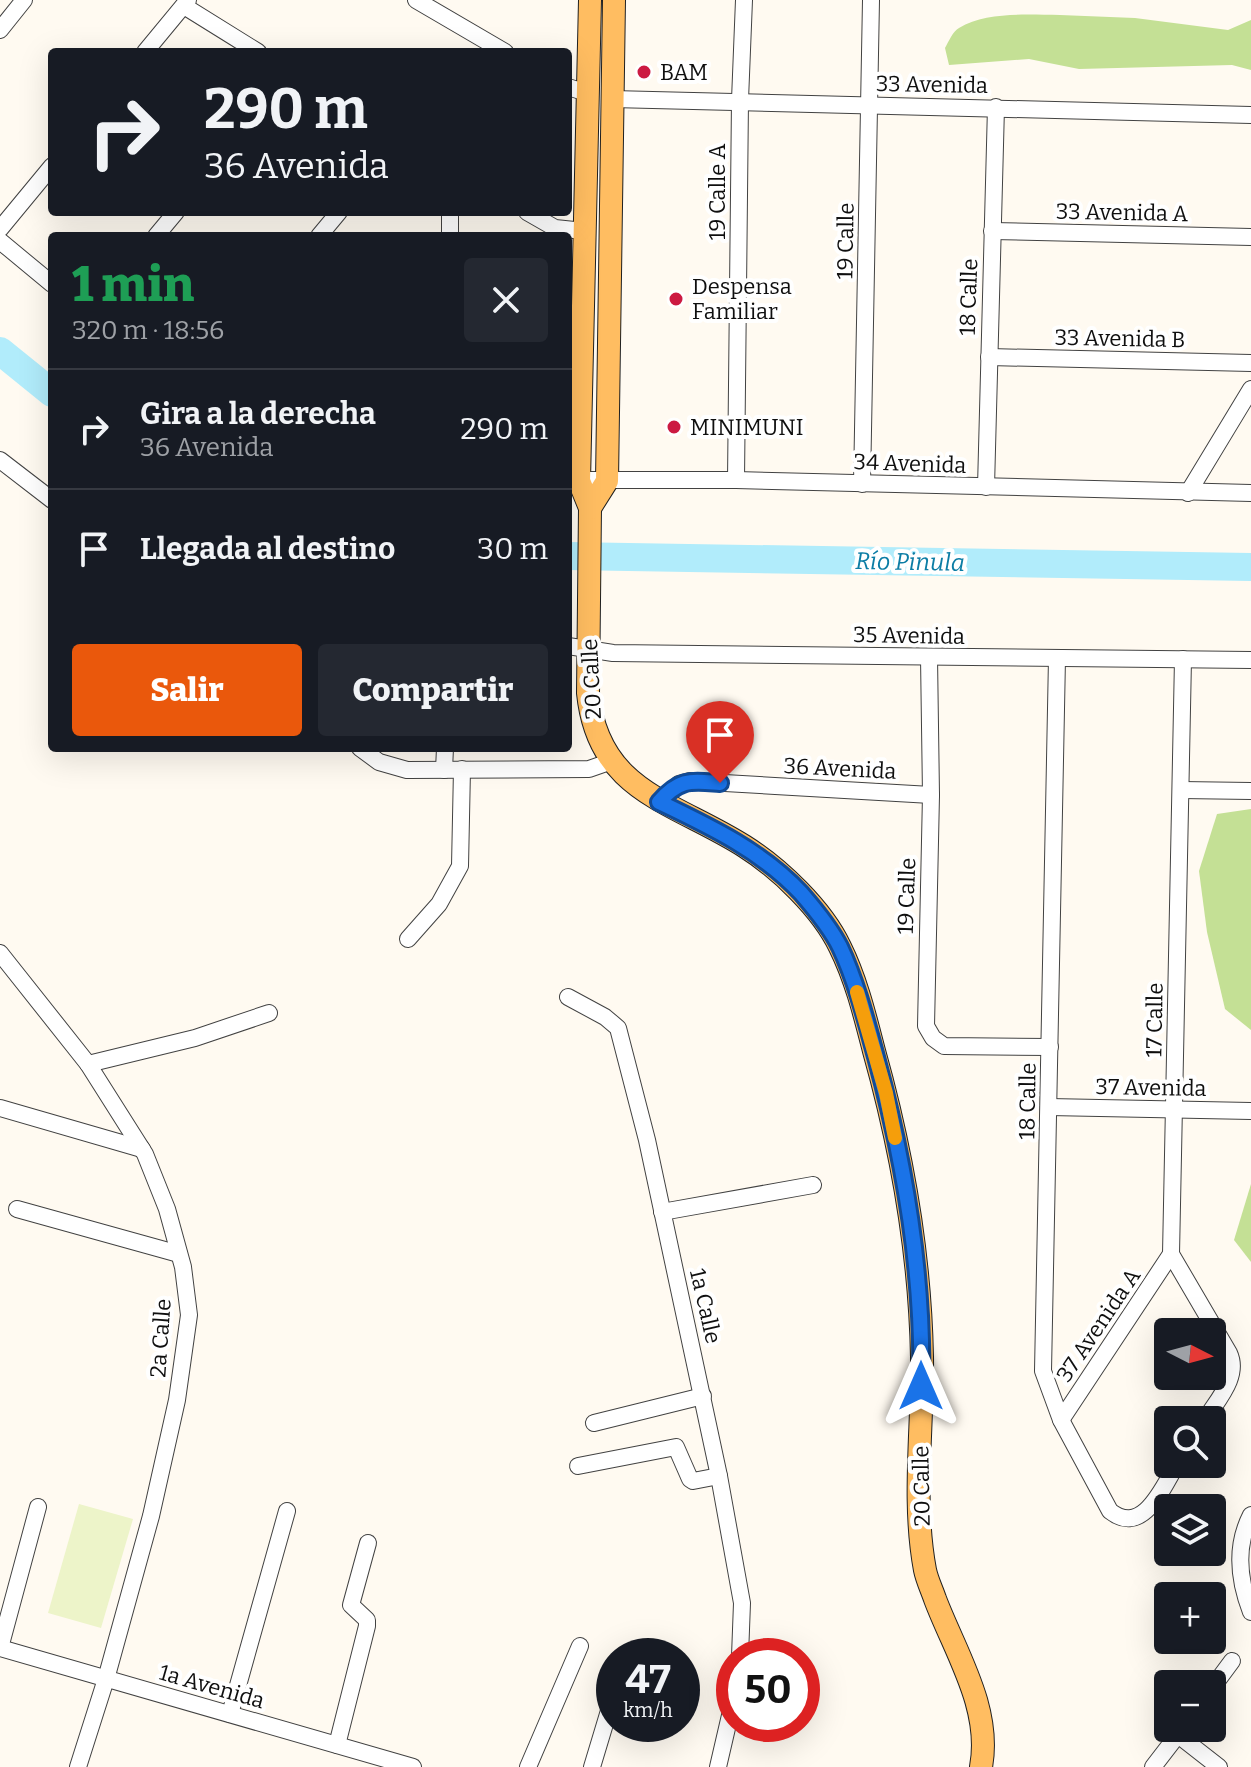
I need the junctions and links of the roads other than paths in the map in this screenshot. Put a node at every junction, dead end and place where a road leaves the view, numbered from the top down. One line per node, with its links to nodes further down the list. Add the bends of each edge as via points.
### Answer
1 (24, 0): 8 (street)
2 (416, 0): 11 (street)
3 (590, 0): 12 (main road, 20 Calle)
4 (614, 0): 13 (main road)
5 (744, 0): 14 (street, 19 Calle A)
6 (871, 0): 15 (street, 19 Calle)
7 (186, 3): 9 (street); 10 (street)
8 (0, 30)
9 (148, 48)
10 (252, 48)
11 (498, 48)
12 (578, 90): 18 (main road, via 600,99); 24 (main road, 20 Calle)
13 (612, 99): 14 (street, 33 Avenida); 18 (main road)
14 (740, 100): 15 (street, 33 Avenida); 36 (street, 19 Calle A)
15 (868, 105): 16 (street, 33 Avenida); 38 (street, 19 Calle)
16 (996, 107): 17 (street, 33 Avenida); 25 (street, 18 Calle)
17 (1251, 115)
18 (610, 154): 37 (main road)
19 (48, 171): 23 (street)
20 (173, 216): 26 (street)
21 (336, 216): 27 (street)
22 (534, 216): 24 (street, via 555,228)
23 (0, 229)
24 (584, 231): 35 (main road, 20 Calle)
25 (992, 231): 28 (street, 33 Avenida A); 31 (street, 18 Calle)
26 (159, 232)
27 (322, 232)
28 (1251, 237)
29 (0, 241): 30 (street)
30 (48, 281)
31 (989, 357): 32 (street, 33 Avenida B); 39 (street, 18 Calle)
32 (1251, 363)
33 (1251, 389): 40 (street)
34 (0, 460): 42 (street)
35 (573, 480): 37 (street, 34 Avenida); 43 (main road, 20 Calle)
36 (736, 480): 37 (street, 34 Avenida); 38 (street, 34 Avenida)
37 (607, 481): 43 (main road)
38 (862, 484): 39 (street, 34 Avenida)
39 (986, 487): 40 (street, 34 Avenida)
40 (1188, 493): 41 (street, 34 Avenida)
41 (1251, 493)
42 (48, 497)
43 (590, 518): 44 (main road, 20 Calle, via 589,585)
44 (578, 648): 45 (street, 35 Avenida, via 613,653); 51 (main road, 20 Calle, via 591,721)
45 (929, 657): 46 (street, 35 Avenida); 56 (street, 19 Calle)
46 (1057, 658): 47 (street, 35 Avenida); 62 (street, 18 Calle)
47 (1183, 659): 48 (street, 35 Avenida); 54 (street, 17 Calle)
48 (1251, 660)
49 (365, 752): 53 (street, via 393,768)
50 (445, 752): 53 (street)
51 (612, 761): 52 (street, via 589,769); 57 (main road, 20 Calle)
52 (462, 769): 53 (street); 58 (street, via 460,866 439,904)
53 (444, 770)
54 (1181, 790): 55 (street); 66 (street, 17 Calle)
55 (1251, 791)
56 (931, 795): 57 (street, 36 Avenida, via 690,781); 62 (street, 19 Calle, via 925,1019 933,1038 944,1046)
57 (659, 802): 104 (main road, 20 Calle, via 744,847 802,894 839,945 862,1008 886,1093 920,1286 920,1524 925,1572 967,1670 979,1715)
58 (408, 939)
59 (0, 953): 63 (street, 2a Calle)
60 (568, 997): 71 (street, 1a Calle, via 618,1028)
61 (269, 1013): 63 (street)
62 (1050, 1047): 64 (street, 18 Calle)
63 (88, 1064): 68 (street, 2a Calle)
64 (1049, 1107): 66 (street, 37 Avenida); 76 (street, 18 Calle, via 1043,1371)
65 (0, 1108): 68 (street)
66 (1174, 1109): 67 (street, 37 Avenida); 73 (street, 17 Calle)
67 (1251, 1111)
68 (142, 1149): 72 (street, 2a Calle)
69 (813, 1185): 71 (street)
70 (17, 1209): 72 (street)
71 (662, 1212): 74 (street, 1a Calle)
72 (179, 1254): 92 (street, 2a Calle, via 189,1315 177,1400)
73 (1171, 1254): 75 (street, via 1233,1365); 76 (street, 37 Avenida A)
74 (703, 1396): 77 (street); 79 (street, 1a Calle)
75 (1214, 1406)
76 (1061, 1420): 80 (street, 18 Calle, via 1110,1511 1126,1519 1138,1517)
77 (594, 1423)
78 (578, 1466): 79 (street, via 676,1447 690,1479)
79 (719, 1476): 87 (street, 1a Calle, via 742,1603)
80 (1168, 1478)
81 (38, 1507): 89 (street)
82 (287, 1511): 93 (street)
83 (1251, 1515): 84 (street)
84 (1246, 1538): 86 (street, via 1240,1570)
85 (368, 1543): 98 (street, via 351,1605 367,1626)
86 (1251, 1612)
87 (741, 1638)
88 (580, 1646): 101 (street)
89 (0, 1648): 92 (street, 1a Avenida)
90 (1232, 1661): 91 (street)
91 (1225, 1670)
92 (106, 1679): 93 (street, 1a Avenida); 99 (street, 2a Calle)
93 (230, 1714): 98 (street, 1a Avenida)
94 (600, 1742): 102 (street)
95 (724, 1742): 103 (street)
96 (1172, 1742): 105 (street)
97 (1192, 1742): 106 (street)
98 (337, 1745): 100 (street, 1a Avenida)
99 (78, 1767)
100 (413, 1767)
101 (528, 1767)
102 (592, 1767)
103 (718, 1767)
104 (981, 1767)
105 (1153, 1767)
106 (1219, 1767)

